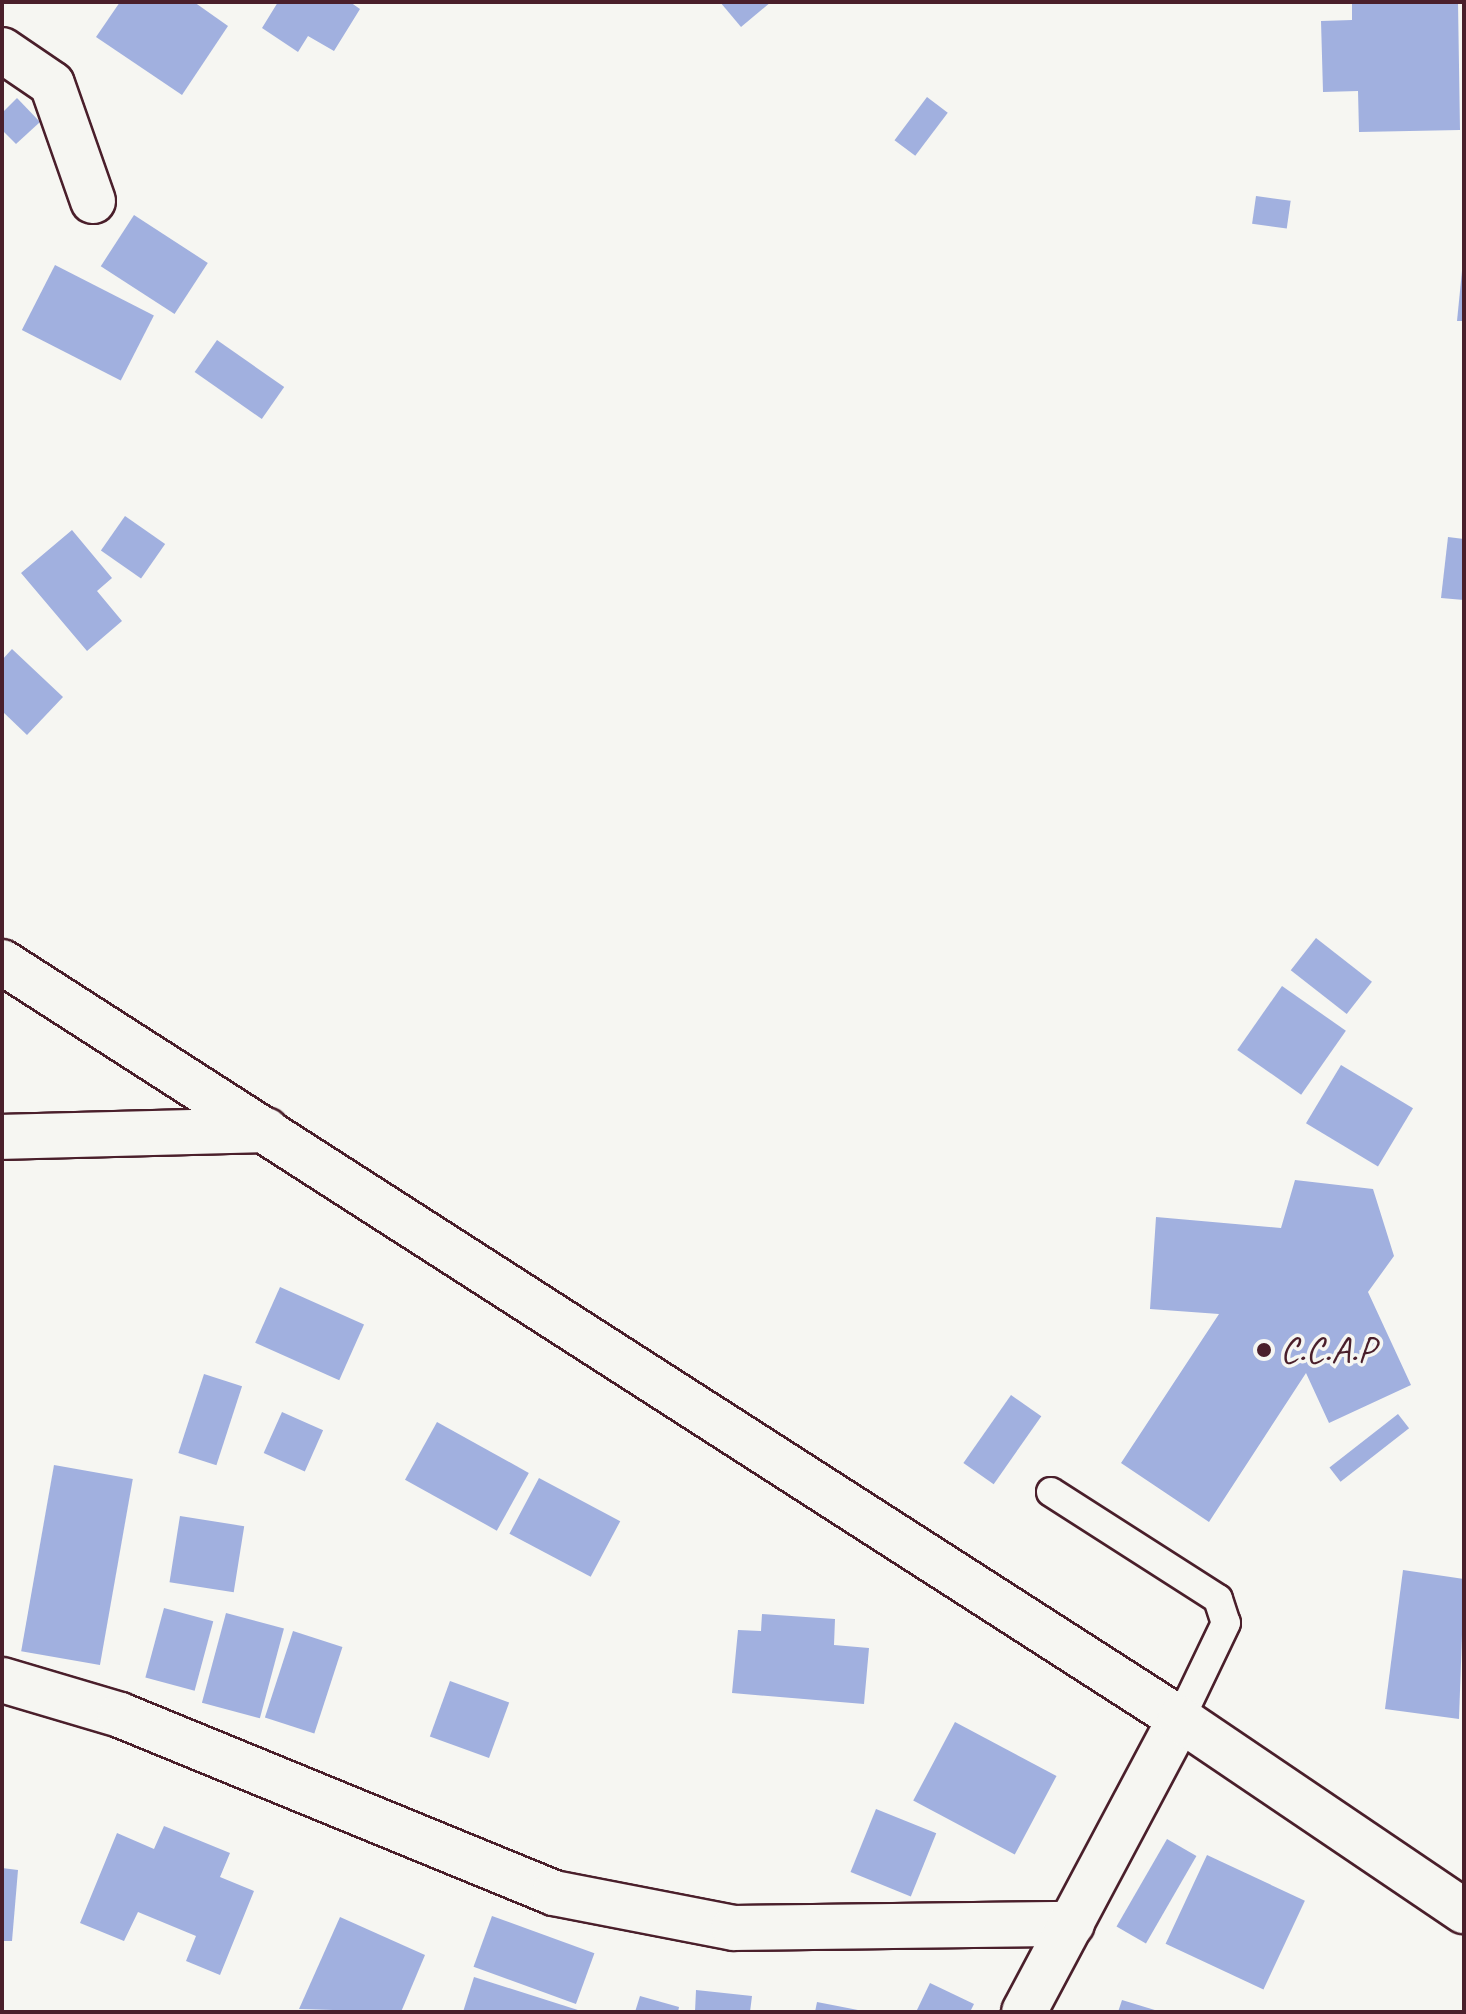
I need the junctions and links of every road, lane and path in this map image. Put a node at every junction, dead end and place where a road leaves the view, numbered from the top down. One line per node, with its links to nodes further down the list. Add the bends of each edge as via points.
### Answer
1 (2, 50): 2 (street, via 52,84)
2 (93, 201)
3 (2, 962): 4 (street)
4 (266, 1130): 5 (street); 8 (street)
5 (2, 1137)
6 (1051, 1492): 8 (lane, via 1218,1599 1226,1623)
7 (2, 1680): 10 (street, via 120,1715 554,1893 734,1928)
8 (1180, 1719): 9 (street); 10 (street)
9 (1464, 1911)
10 (1072, 1924): 11 (street)
11 (1024, 2012)

